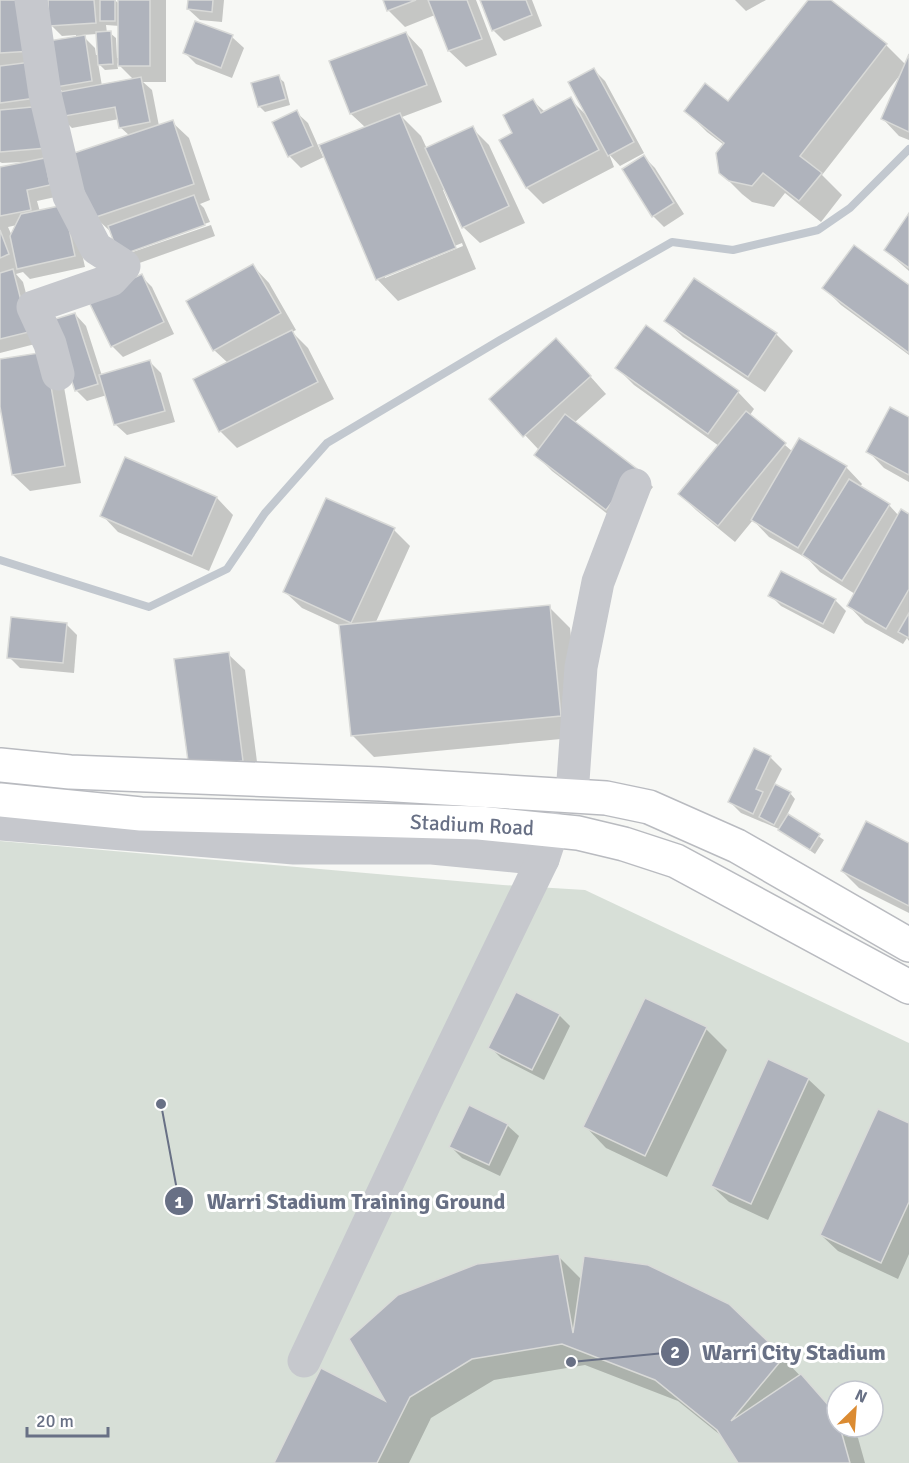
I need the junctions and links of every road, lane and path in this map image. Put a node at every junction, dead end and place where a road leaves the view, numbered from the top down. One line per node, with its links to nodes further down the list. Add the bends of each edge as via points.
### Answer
1 (31, 0): 2 (street, via 45,94 69,196 96,248 124,266 111,280 33,307)
2 (58, 374)
3 (635, 485): 5 (street, via 598,582 581,667)
4 (0, 765): 5 (main road, Stadium Road, via 82,773)
5 (572, 795): 9 (main road, Stadium Road, via 649,807 690,824 737,846)
6 (0, 800): 8 (main road, Stadium Road, via 141,814 478,823)
7 (0, 824): 8 (street, via 294,848)
8 (548, 844): 10 (main road, Stadium Road, via 624,843 676,861); 11 (street)
9 (909, 945)
10 (909, 987)
11 (304, 1360)

